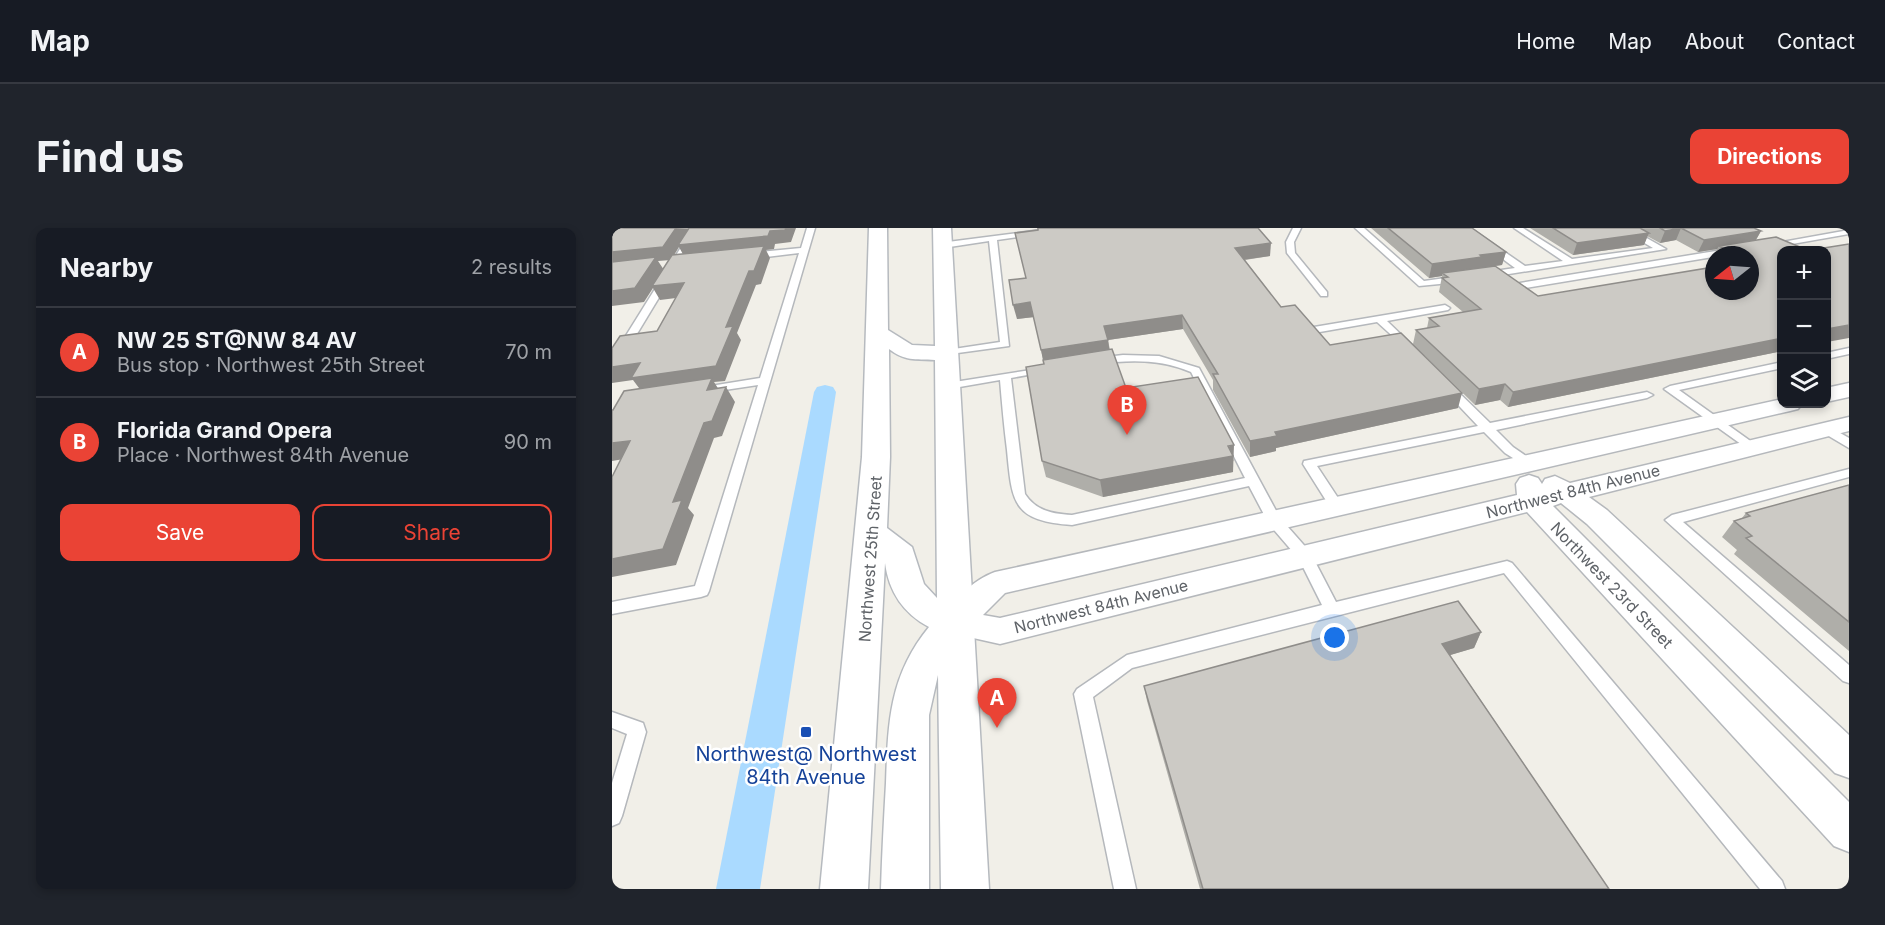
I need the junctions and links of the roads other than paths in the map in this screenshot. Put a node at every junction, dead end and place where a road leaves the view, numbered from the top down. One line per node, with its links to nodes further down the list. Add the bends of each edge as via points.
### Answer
1 (697, 228): 19 (lane)
2 (812, 228): 14 (lane)
3 (878, 228): 28 (main road, Northwest 25th Street)
4 (1078, 228): 12 (lane)
5 (1297, 228): 24 (lane, via 1290,242 1291,252)
6 (1359, 228): 22 (lane, via 1422,284)
7 (1465, 228): 20 (lane)
8 (1518, 228): 17 (lane)
9 (1623, 228): 17 (lane, via 1662,249)
10 (942, 232): 12 (lane); 30 (main road)
11 (1847, 234): 13 (lane)
12 (993, 238): 30 (lane, via 1005,344)
13 (1761, 247)
14 (805, 250): 16 (lane); 39 (lane)
15 (1705, 256): 23 (lane)
16 (734, 258)
17 (1572, 262): 20 (lane)
18 (686, 263): 19 (lane)
19 (669, 265): 35 (lane)
20 (1524, 270): 21 (lane)
21 (1479, 276)
22 (1468, 278)
23 (1520, 286)
24 (1324, 294)
25 (1444, 308): 26 (lane)
26 (1379, 319): 27 (lane); 32 (lane)
27 (1314, 330)
28 (879, 334): 30 (main road, via 906,352); 56 (main road, Northwest 25th Street)
29 (1849, 351): 31 (lane)
30 (947, 353): 40 (main road)
31 (1831, 355)
32 (1421, 361)
33 (1086, 363): 51 (lane, via 1162,358 1195,370)
34 (1777, 366): 44 (lane, via 1670,389)
35 (612, 367)
36 (1063, 367): 37 (lane)
37 (1005, 376): 40 (lane); 51 (lane, via 1018,494 1036,514 1072,520)
38 (1438, 377): 45 (lane)
39 (763, 381): 41 (lane); 58 (lane, via 701,591)
40 (948, 386): 60 (main road)
41 (682, 393)
42 (1647, 395): 45 (lane)
43 (1777, 407): 44 (street)
44 (1715, 421): 48 (lane); 49 (street)
45 (1488, 427): 49 (lane); 54 (lane, via 1309,464)
46 (1838, 427): 47 (lane); 48 (street, Northwest 84th Avenue)
47 (1849, 444)
48 (1752, 448): 52 (street, Northwest 84th Avenue)
49 (1527, 464): 52 (street, Northwest 23rd Street); 53 (street); 54 (street)
50 (1849, 473): 61 (lane, via 1672,520)
51 (1252, 481): 55 (lane)
52 (1565, 493): 53 (street, Northwest 84th Avenue); 63 (street, Northwest 23rd Street, via 1597,517)
53 (1532, 501): 57 (street, Northwest 84th Avenue); 65 (street, Northwest 23rd Street)
54 (1337, 507): 55 (street)
55 (1274, 521): 57 (lane); 60 (street, via 995,584)
56 (872, 532): 60 (main road, via 900,555 903,579 920,605); 66 (main road, Northwest 25th Street)
57 (1305, 556): 59 (lane); 60 (street, Northwest 84th Avenue, via 1000,631)
58 (612, 608)
59 (1332, 609): 69 (lane, via 1127,662 1083,694); 70 (lane, via 1507,567)
60 (954, 622): 67 (main road, via 922,663 913,688); 68 (main road)
61 (1849, 676)
62 (612, 720): 64 (lane, via 638,732)
63 (1849, 760)
64 (612, 816)
65 (1849, 831)
66 (844, 889)
67 (905, 889)
68 (965, 889)
69 (1125, 889)
70 (1774, 889)

